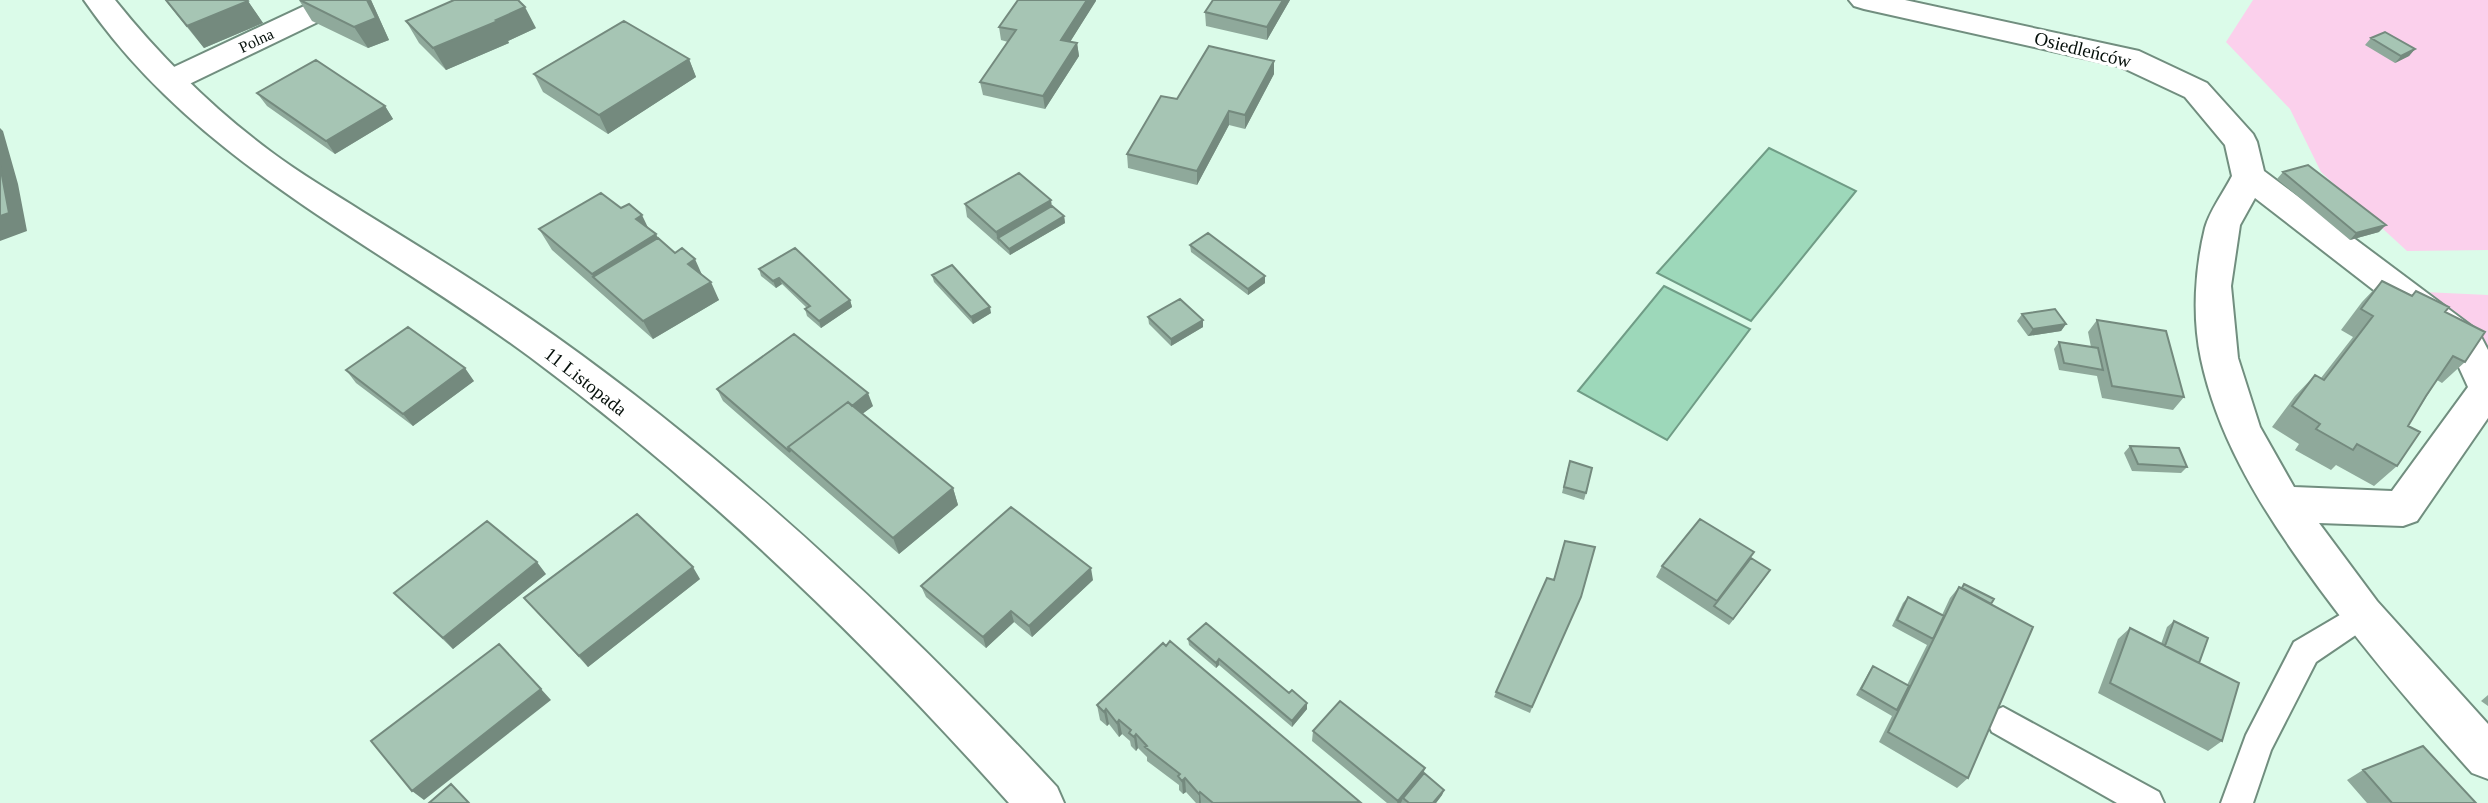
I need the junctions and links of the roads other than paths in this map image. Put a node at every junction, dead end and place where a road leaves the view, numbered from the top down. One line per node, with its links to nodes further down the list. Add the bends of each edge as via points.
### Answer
1 (99, 0): 4 (street, 11 Listopada)
2 (341, 0): 4 (street, Polna)
3 (1864, 0): 5 (street, Osiedleńców, via 2128,58 2196,90 2241,142)
4 (170, 81): 11 (street, 11 Listopada, via 276,173 509,323 631,416 824,582)
5 (2249, 176): 6 (street, via 2465,341); 7 (street, via 2223,225 2213,286 2214,321 2219,358 2241,429)
6 (2488, 388): 7 (street, via 2403,509)
7 (2282, 504): 8 (street)
8 (2362, 615): 10 (street); 13 (lane, via 2305,652 2257,746)
9 (2003, 722): 12 (lane)
10 (2488, 757)
11 (1040, 803)
12 (2148, 803)
13 (2237, 803)

